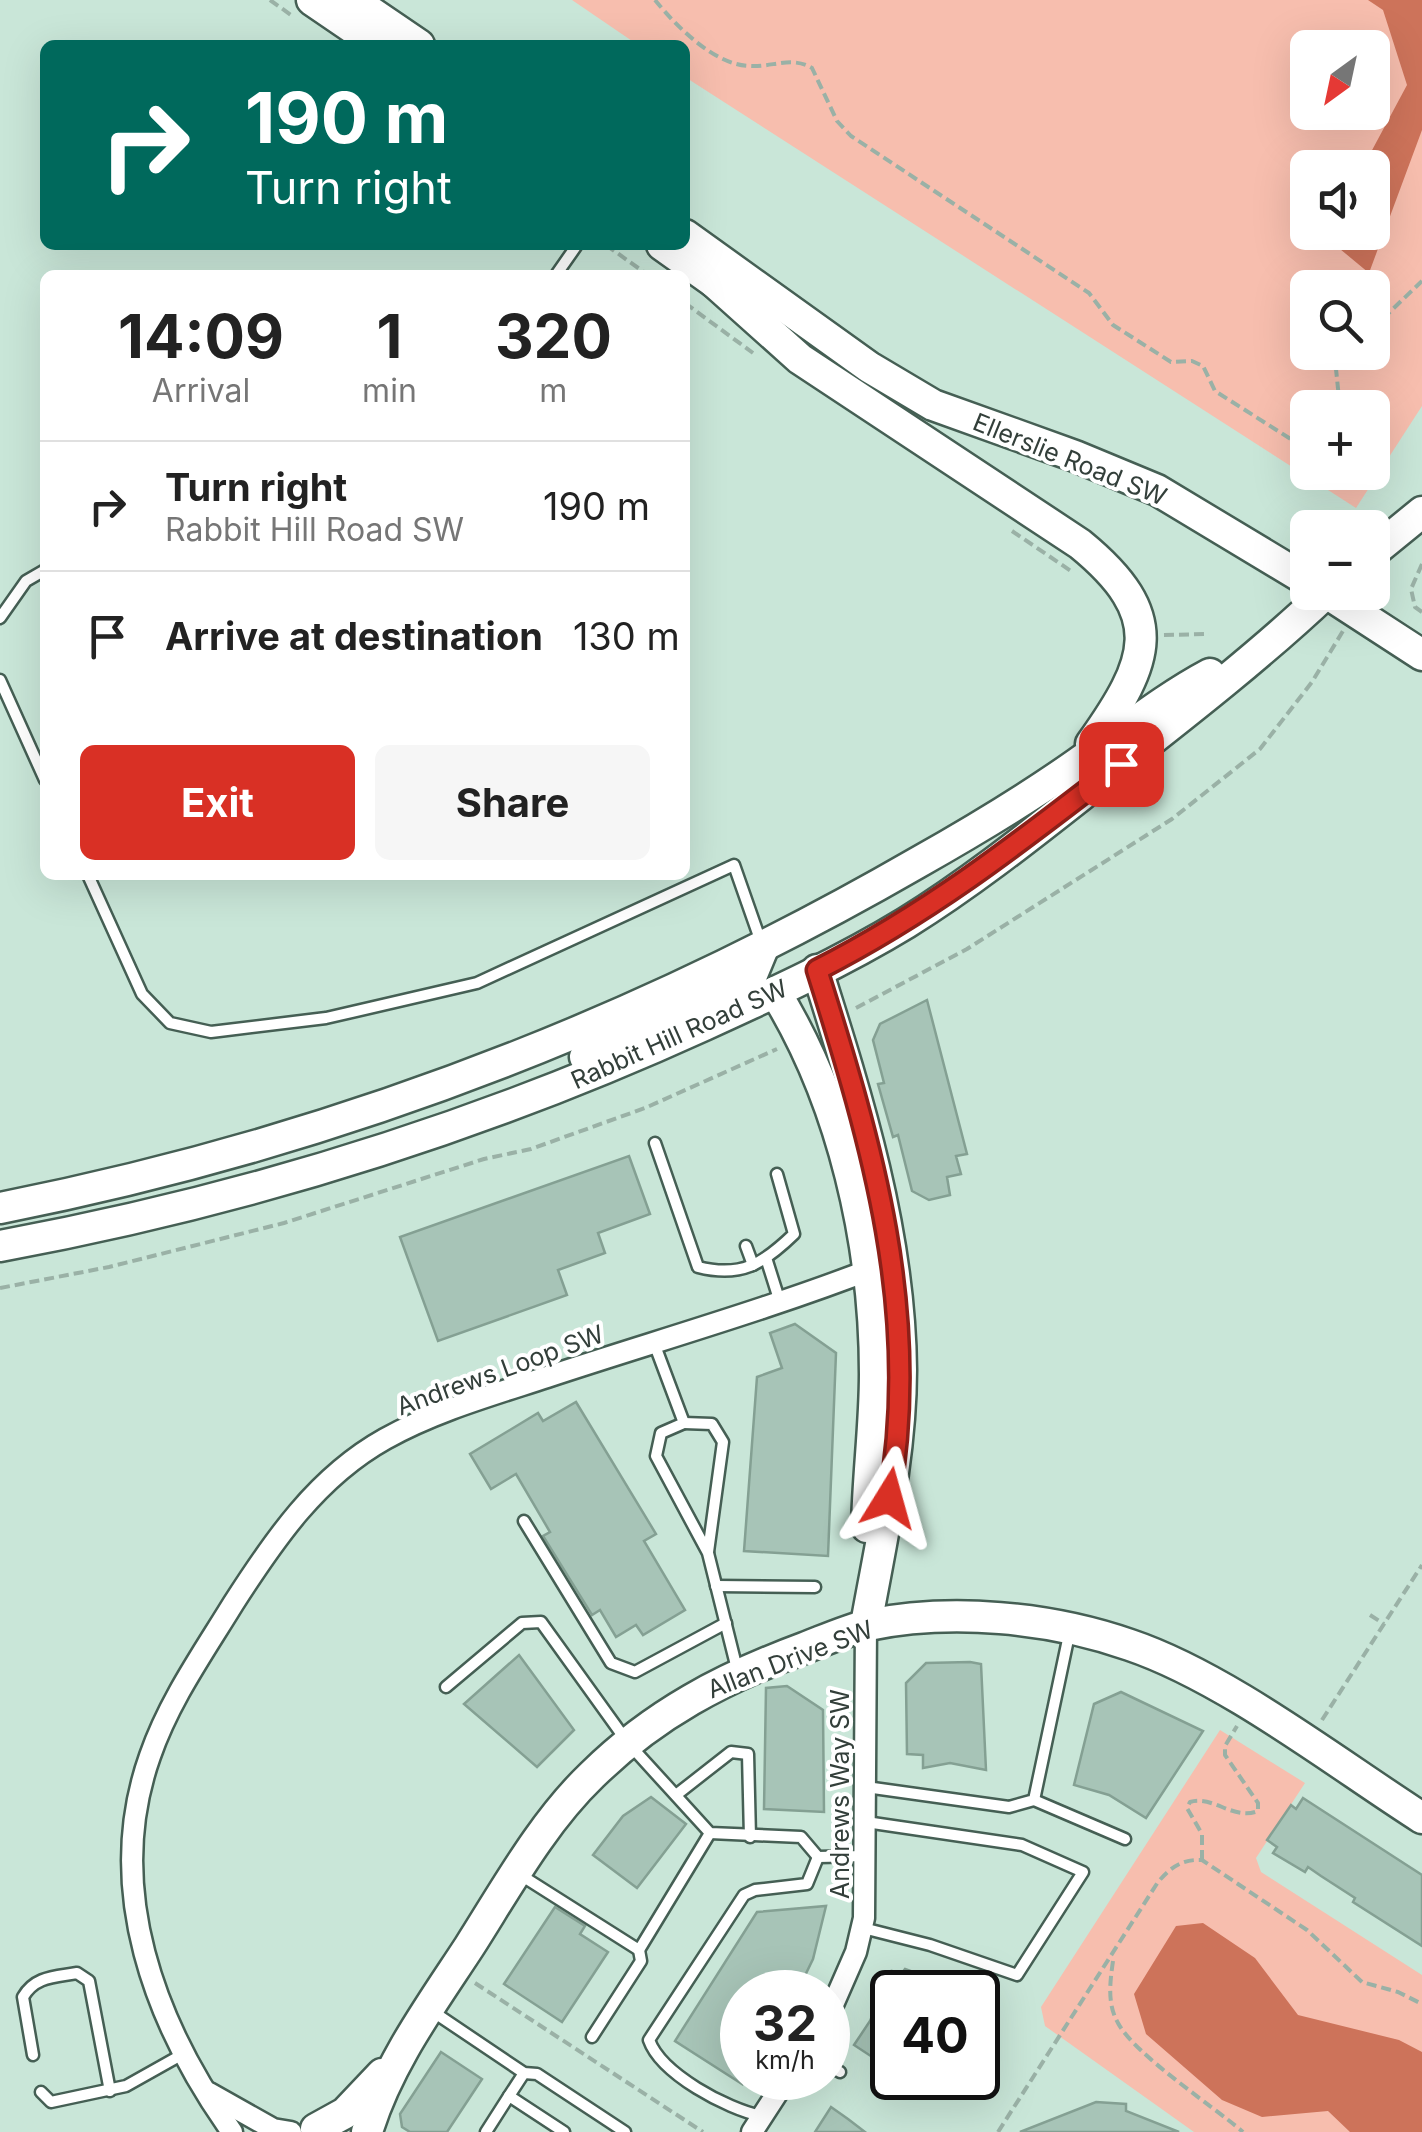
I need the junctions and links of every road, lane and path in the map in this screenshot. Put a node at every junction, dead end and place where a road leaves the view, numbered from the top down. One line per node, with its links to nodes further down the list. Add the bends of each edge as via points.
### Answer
1 (312, 0): 4 (main road)
2 (353, 0): 5 (main road)
3 (655, 0): 14 (path, via 675,24 728,62 791,61 812,68 851,136 1088,293 1114,325 1171,362 1204,366 1215,392)
4 (371, 40)
5 (413, 40)
6 (690, 239): 13 (main road, Ellerslie Road SW)
7 (613, 250): 9 (path)
8 (669, 250): 11 (main road, Ellerslie Road SW)
9 (641, 270)
10 (1422, 281): 12 (path)
11 (714, 282): 13 (main road, Ellerslie Road SW, via 866,386 912,405); 32 (main road, via 800,359 1108,566 1137,618 1137,670)
12 (1390, 312)
13 (933, 406): 18 (main road, Ellerslie Road SW, via 1157,490)
14 (1290, 439)
15 (1422, 512): 16 (main road)
16 (1390, 539)
17 (1422, 564): 20 (path)
18 (1290, 570)
19 (40, 573): 25 (lane, via 26,581)
20 (1411, 589): 21 (path); 24 (path)
21 (1422, 589)
22 (1307, 610): 29 (main road, Rabbit Hill Road SW)
23 (1352, 610): 30 (main road)
24 (1422, 612)
25 (0, 618)
26 (1343, 631): 38 (path, via 1260,750 1172,819 967,949)
27 (1209, 634): 28 (path)
28 (1150, 636)
29 (1270, 643): 32 (main road, Rabbit Hill Road SW, via 1180,690); 36 (main road, Rabbit Hill Road SW, via 965,884)
30 (1422, 655)
31 (0, 680): 33 (lane)
32 (1075, 766): 35 (main road, Rabbit Hill Road SW)
33 (40, 769)
34 (90, 880): 35 (lane, via 142,994 170,1022 211,1032 326,1018 477,982 734,864)
35 (763, 948): 40 (main road, via 751,977 567,1066); 43 (main road, Rabbit Hill Road SW, via 626,1013 358,1116)
36 (817, 970): 37 (main road, Rabbit Hill Road SW); 38 (main road)
37 (774, 992): 39 (main road); 40 (main road, Rabbit Hill Road SW)
38 (833, 1020): 48 (main road, via 862,1117)
39 (802, 1036): 48 (main road, via 823,1082); 49 (path, via 645,1108 531,1150 284,1223)
40 (522, 1102): 44 (main road, Rabbit Hill Road SW, via 239,1194)
41 (654, 1143): 47 (lane, via 698,1267 723,1273)
42 (778, 1174): 46 (lane, via 794,1234)
43 (0, 1208)
44 (0, 1246)
45 (746, 1246): 47 (lane)
46 (767, 1261): 47 (lane); 50 (lane)
47 (752, 1265)
48 (879, 1266): 50 (street, Andrews Loop SW); 61 (main road, via 898,1296 901,1373 895,1464)
49 (0, 1288)
50 (779, 1299): 51 (street, Andrews Loop SW)
51 (654, 1342): 52 (lane); 88 (street, Andrews Loop SW, via 456,1408 381,1441 319,1489 258,1565 168,1713 138,1803 133,1908 146,1966)
52 (684, 1423): 54 (lane, via 662,1433 656,1456); 54 (lane, via 712,1424 724,1442)
53 (524, 1521): 59 (lane, via 612,1663 635,1672)
54 (708, 1553): 56 (lane)
55 (1422, 1566): 60 (path)
56 (716, 1586): 57 (lane); 59 (lane)
57 (815, 1587)
58 (1370, 1614): 60 (path)
59 (726, 1622): 63 (lane)
60 (1384, 1624): 66 (path)
61 (866, 1625): 62 (main road, Allan Drive SW, via 988,1618); 63 (main road, Allan Drive SW); 68 (street, Andrews Way SW)
62 (1070, 1629): 65 (main road, Allan Drive SW, via 1184,1668); 70 (lane)
63 (738, 1673): 67 (main road, Allan Drive SW)
64 (446, 1687): 67 (lane, via 522,1623 541,1622)
65 (1254, 1710): 71 (main road, Allan Drive SW); 78 (path, via 1224,1746 1258,1811 1239,1814 1190,1802 1202,1834)
66 (1320, 1724)
67 (628, 1743): 69 (lane); 79 (main road, Allan Drive SW, via 590,1777)
68 (866, 1787): 70 (lane, via 1008,1807); 72 (street, Andrews Way SW)
69 (676, 1796): 73 (lane); 74 (lane, via 731,1752 748,1754)
70 (1034, 1800): 75 (lane)
71 (1422, 1818)
72 (866, 1822): 76 (street, Andrews Way SW); 80 (lane, via 1022,1845 1083,1872 1017,1975)
73 (710, 1833): 74 (lane); 81 (lane)
74 (750, 1837): 77 (lane, via 802,1837)
75 (1125, 1839)
76 (866, 1856): 77 (lane); 80 (street, Andrews Way SW)
77 (818, 1857): 97 (lane, via 807,1884 744,1895 650,2040 656,2058)
78 (1202, 1860): 82 (path, via 1180,1862 1166,1873); 85 (path, via 1307,1930 1362,1982)
79 (517, 1872): 81 (lane); 86 (main road, Allan Drive SW)
80 (862, 1928): 83 (street, Andrews Way SW)
81 (639, 1950): 87 (lane, via 641,1961)
82 (1113, 1956): 105 (path); 106 (path, via 1109,1990 1118,2025)
83 (849, 1970)
84 (475, 1983): 104 (path)
85 (1422, 2004)
86 (429, 2009): 89 (main road, Allan Drive SW); 91 (lane)
87 (592, 2037)
88 (183, 2054): 92 (lane); 94 (street, Andrews Loop SW)
89 (401, 2054): 98 (main road, Allan Drive SW, via 345,2113); 100 (main road, Allan Drive SW)
90 (34, 2055): 92 (lane, via 23,1998 42,1979 77,1973 89,1982)
91 (524, 2073): 95 (lane); 103 (lane, via 537,2074)
92 (110, 2091): 93 (lane, via 51,2102)
93 (41, 2092)
94 (208, 2092): 98 (street, Andrews Loop SW, via 273,2130); 99 (street, Andrews Loop SW)
95 (510, 2096): 101 (lane); 102 (lane)
96 (773, 2100): 97 (street)
97 (757, 2124)
98 (310, 2131)
99 (232, 2132)
100 (367, 2132)
101 (486, 2132)
102 (564, 2132)
103 (626, 2132)
104 (703, 2132)
105 (998, 2132)
106 (1244, 2132)

